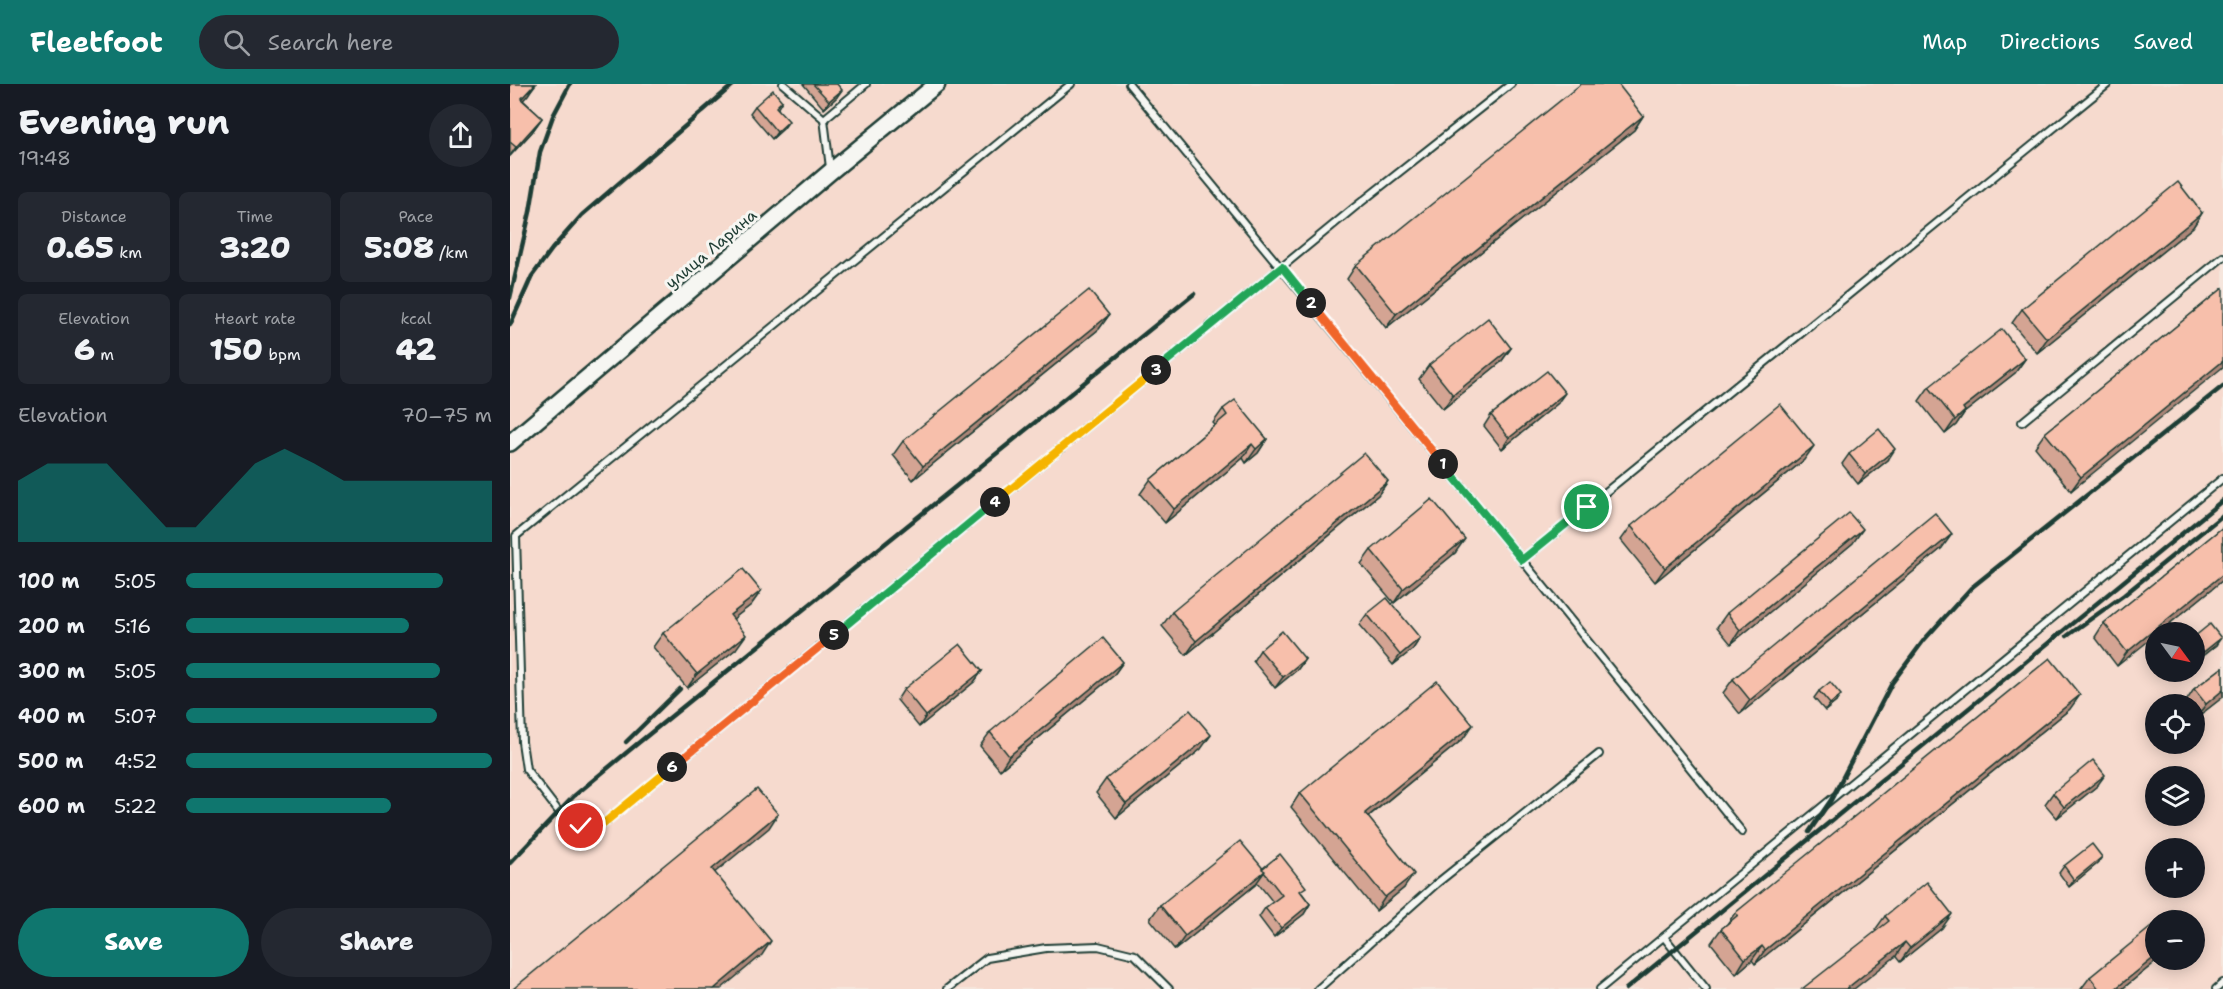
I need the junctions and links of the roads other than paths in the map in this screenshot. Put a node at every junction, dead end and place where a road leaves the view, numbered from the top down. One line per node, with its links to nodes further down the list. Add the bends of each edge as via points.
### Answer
1 (783, 84): 8 (lane)
2 (866, 84): 8 (lane)
3 (1071, 84): 11 (lane, via 516,536 526,769 558,812 581,826 604,823)
4 (1130, 84): 11 (lane)
5 (1511, 84): 11 (lane)
6 (2109, 84): 15 (lane)
7 (934, 85): 9 (street, улица Ларина)
8 (824, 119): 9 (lane)
9 (830, 171): 13 (street, улица Ларина)
10 (2223, 258): 12 (lane)
11 (1282, 267): 15 (lane)
12 (2022, 422)
13 (510, 443)
14 (2223, 478): 18 (lane)
15 (1522, 560): 17 (lane)
16 (1599, 754): 22 (lane, via 1436,884)
17 (1742, 832)
18 (1664, 937): 23 (lane); 24 (lane)
19 (2223, 983): 25 (lane)
20 (947, 989): 21 (lane, via 987,958 1046,948 1098,946 1135,955)
21 (1169, 989)
22 (1318, 989)
23 (1600, 989)
24 (1706, 989)
25 (2216, 989)

